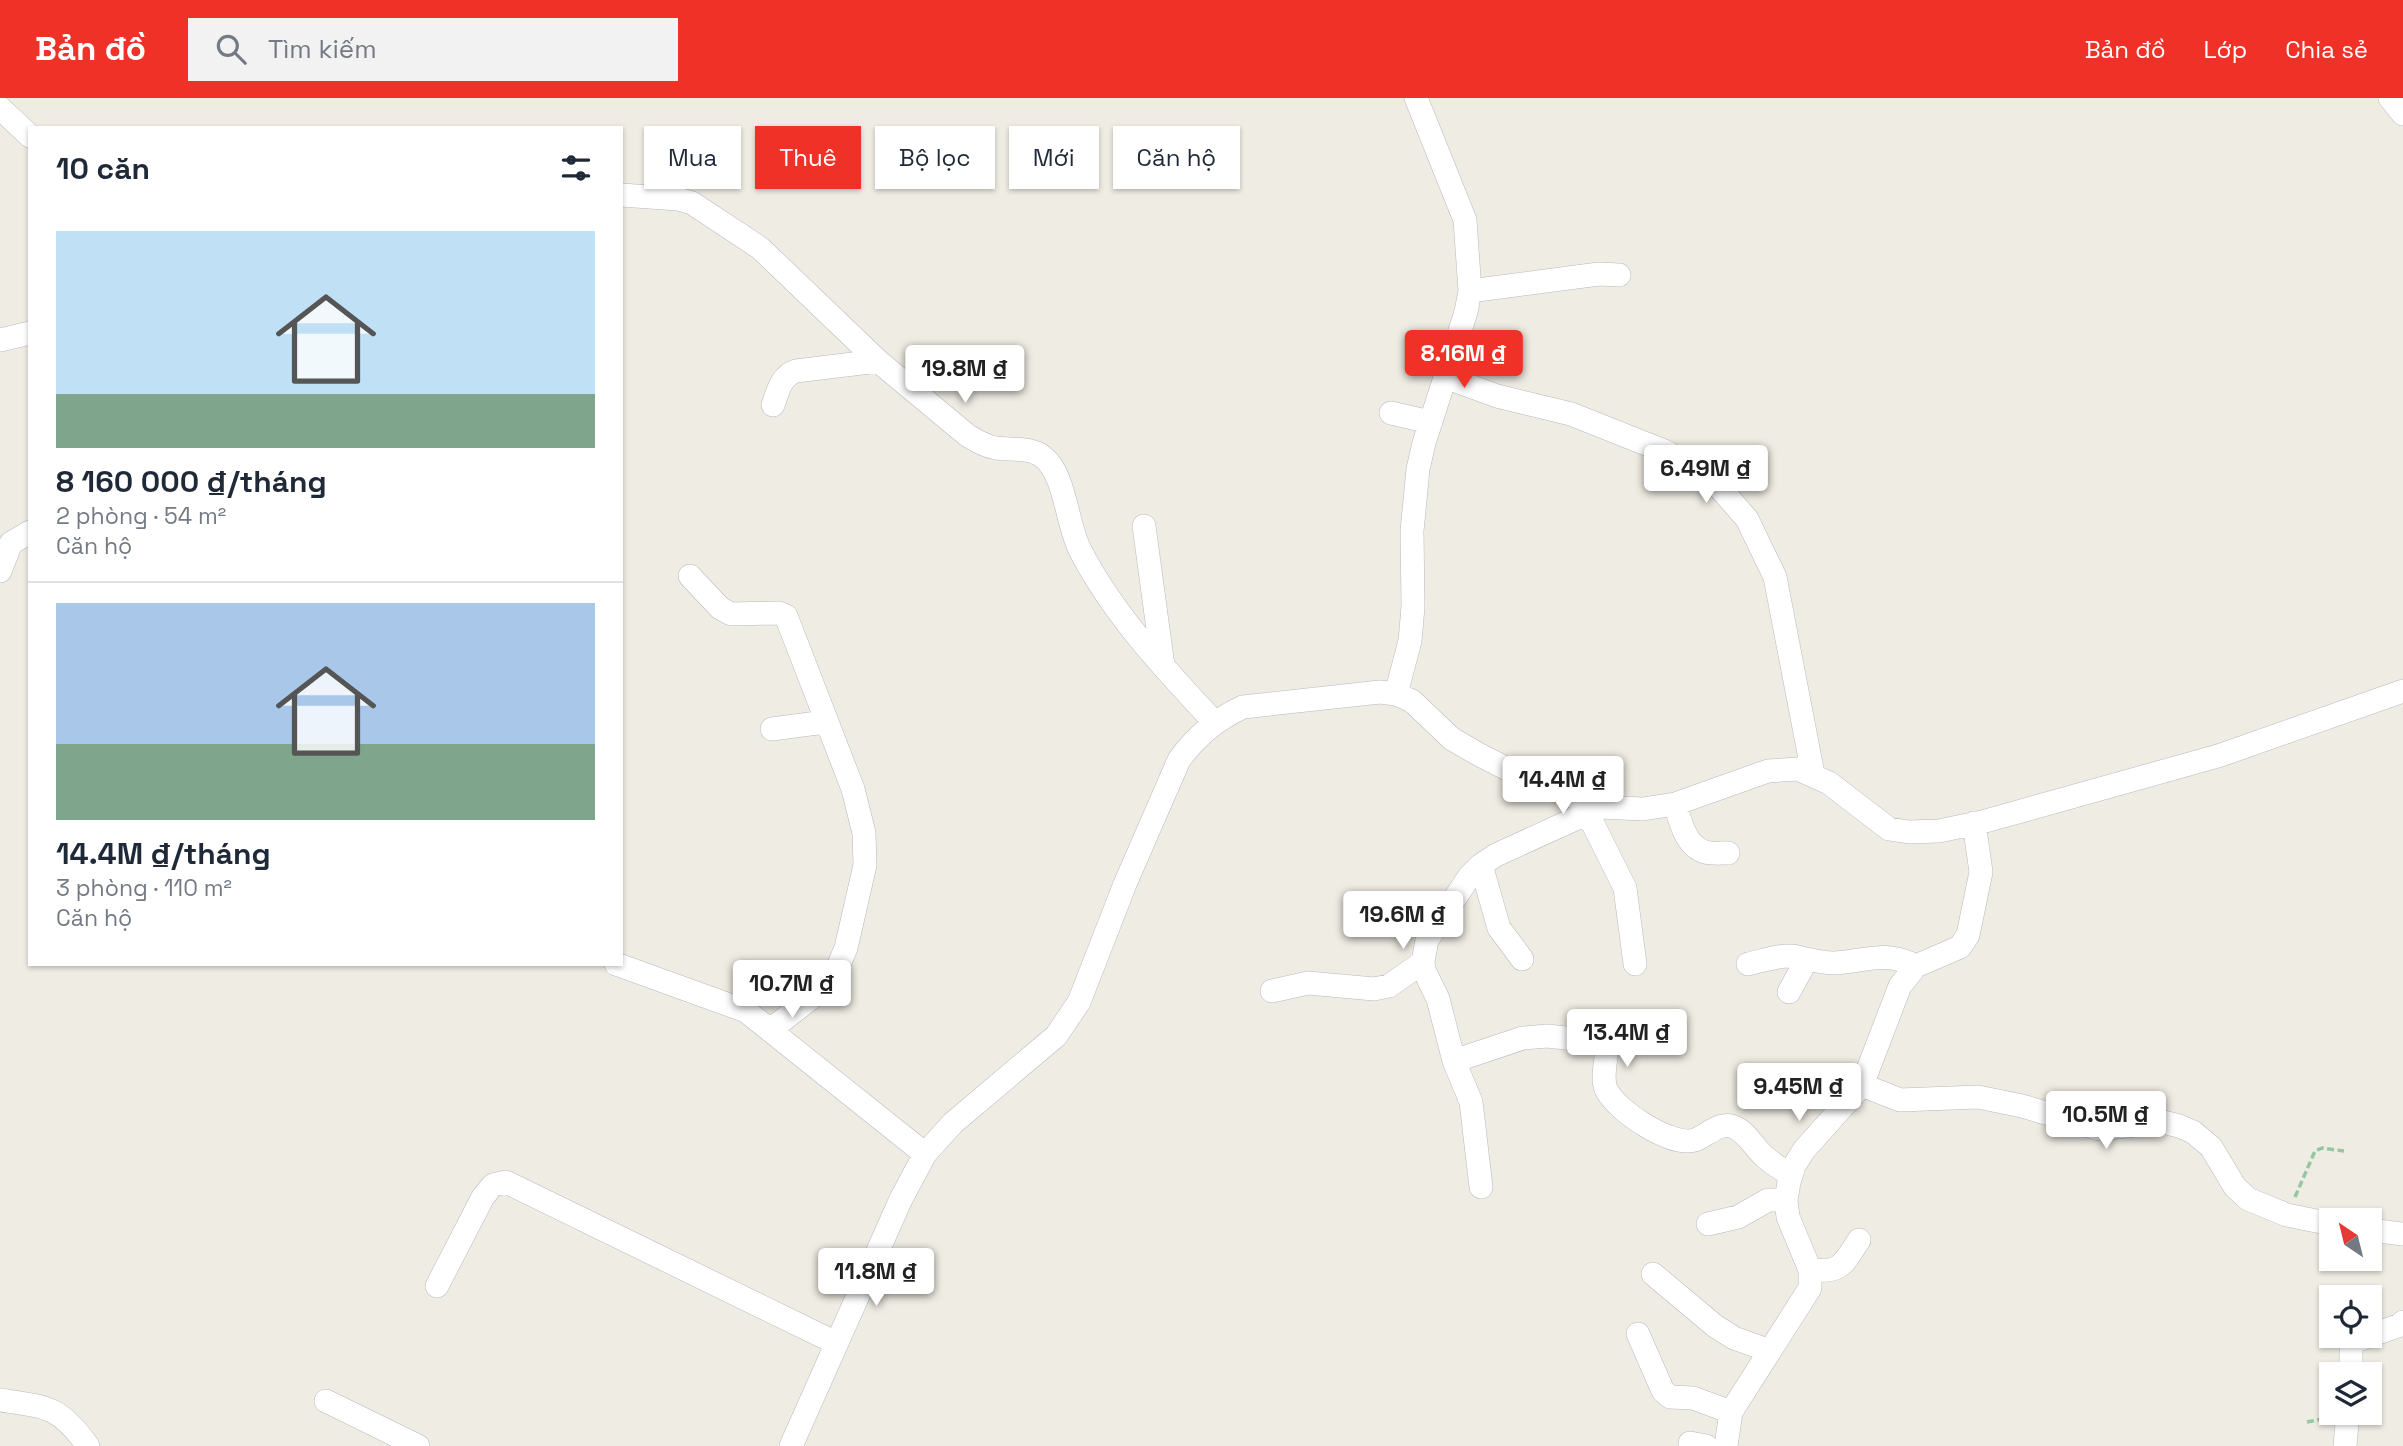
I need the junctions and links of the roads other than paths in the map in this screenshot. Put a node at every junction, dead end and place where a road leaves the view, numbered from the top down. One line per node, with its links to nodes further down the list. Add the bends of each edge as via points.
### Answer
1 (1416, 98): 8 (street, via 1465,220)
2 (2390, 98): 4 (street)
3 (6, 106): 5 (street)
4 (2403, 114)
5 (28, 134)
6 (623, 195): 11 (street, via 678,199 718,218 760,248)
7 (1619, 275): 8 (street)
8 (1470, 291): 12 (street)
9 (28, 334): 10 (street)
10 (0, 340)
11 (878, 361): 13 (street, via 788,373); 20 (street, via 979,443 1045,458 1058,479 1080,549 1129,627)
12 (1445, 377): 15 (street); 26 (street, via 1497,396 1571,414 1639,440 1696,468 1719,487 1747,519 1775,578)
13 (773, 405)
14 (1391, 414): 15 (street)
15 (1430, 422): 22 (street, via 1418,469 1412,531 1410,641)
16 (1144, 526): 20 (street)
17 (14, 539): 18 (street)
18 (0, 571)
19 (690, 576): 23 (street, via 720,608 732,614 786,616)
20 (1163, 666): 24 (street)
21 (2403, 691): 29 (street, via 2218,756)
22 (1396, 694): 24 (street, via 1380,691 1243,707); 28 (street, via 1412,701 1452,739)
23 (825, 722): 25 (street); 41 (street, via 853,789 864,833 865,865 846,948 834,976)
24 (1215, 723): 44 (street, via 1179,760 1079,1002 1056,1036 953,1123)
25 (772, 729)
26 (1813, 774): 27 (street, via 1798,769 1768,771); 29 (street, via 1889,829 1939,831)
27 (1675, 804): 28 (street, via 1643,809); 30 (street, via 1693,844 1704,852)
28 (1584, 806): 31 (street); 35 (street, via 1625,888)
29 (1974, 823): 38 (street, via 1981,872 1968,935 1960,947)
30 (1728, 853)
31 (1481, 865): 32 (street, via 1500,928); 34 (street, via 1427,940)
32 (1522, 958)
33 (1805, 961): 36 (street, via 1787,957); 38 (street, via 1836,963 1890,956); 40 (street)
34 (1423, 962): 39 (street, via 1382,988 1308,983); 42 (street)
35 (1636, 964)
36 (1748, 964)
37 (622, 966): 41 (street, via 746,1011)
38 (1916, 966): 43 (street, via 1900,986)
39 (1272, 991)
40 (1789, 992)
41 (770, 1030): 44 (street)
42 (1454, 1061): 45 (street, via 1523,1038 1603,1042 1607,1046 1606,1090 1636,1119 1666,1137 1685,1141 1724,1125 1734,1126 1767,1160); 46 (street, via 1471,1102)
43 (1862, 1085): 45 (street, via 1804,1150); 48 (street, via 1900,1100 1978,1097 2099,1129 2163,1122 2179,1126 2211,1147 2235,1187 2248,1199)
44 (925, 1154): 58 (street)
45 (1791, 1175): 47 (street)
46 (1481, 1187)
47 (1786, 1200): 49 (street, via 1768,1200 1738,1217); 53 (street, via 1792,1231)
48 (2319, 1222)
49 (1708, 1224)
50 (2382, 1231): 51 (street)
51 (2403, 1234)
52 (1858, 1240): 53 (street, via 1835,1270)
53 (1810, 1269): 59 (street, via 1810,1288)
54 (1653, 1274): 59 (street, via 1715,1326)
55 (437, 1286): 58 (street, via 483,1197 493,1185 506,1182)
56 (2403, 1322): 60 (street, via 2353,1342)
57 (1638, 1334): 63 (street, via 1663,1391 1670,1397 1693,1398)
58 (836, 1343): 67 (street)
59 (1770, 1351): 63 (street)
60 (2351, 1362)
61 (0, 1401): 65 (street, via 49,1409 66,1418)
62 (326, 1401): 66 (street)
63 (1731, 1412): 68 (street)
64 (2347, 1425): 69 (street)
65 (88, 1446)
66 (418, 1446)
67 (791, 1446)
68 (1726, 1446)
69 (2345, 1446)

